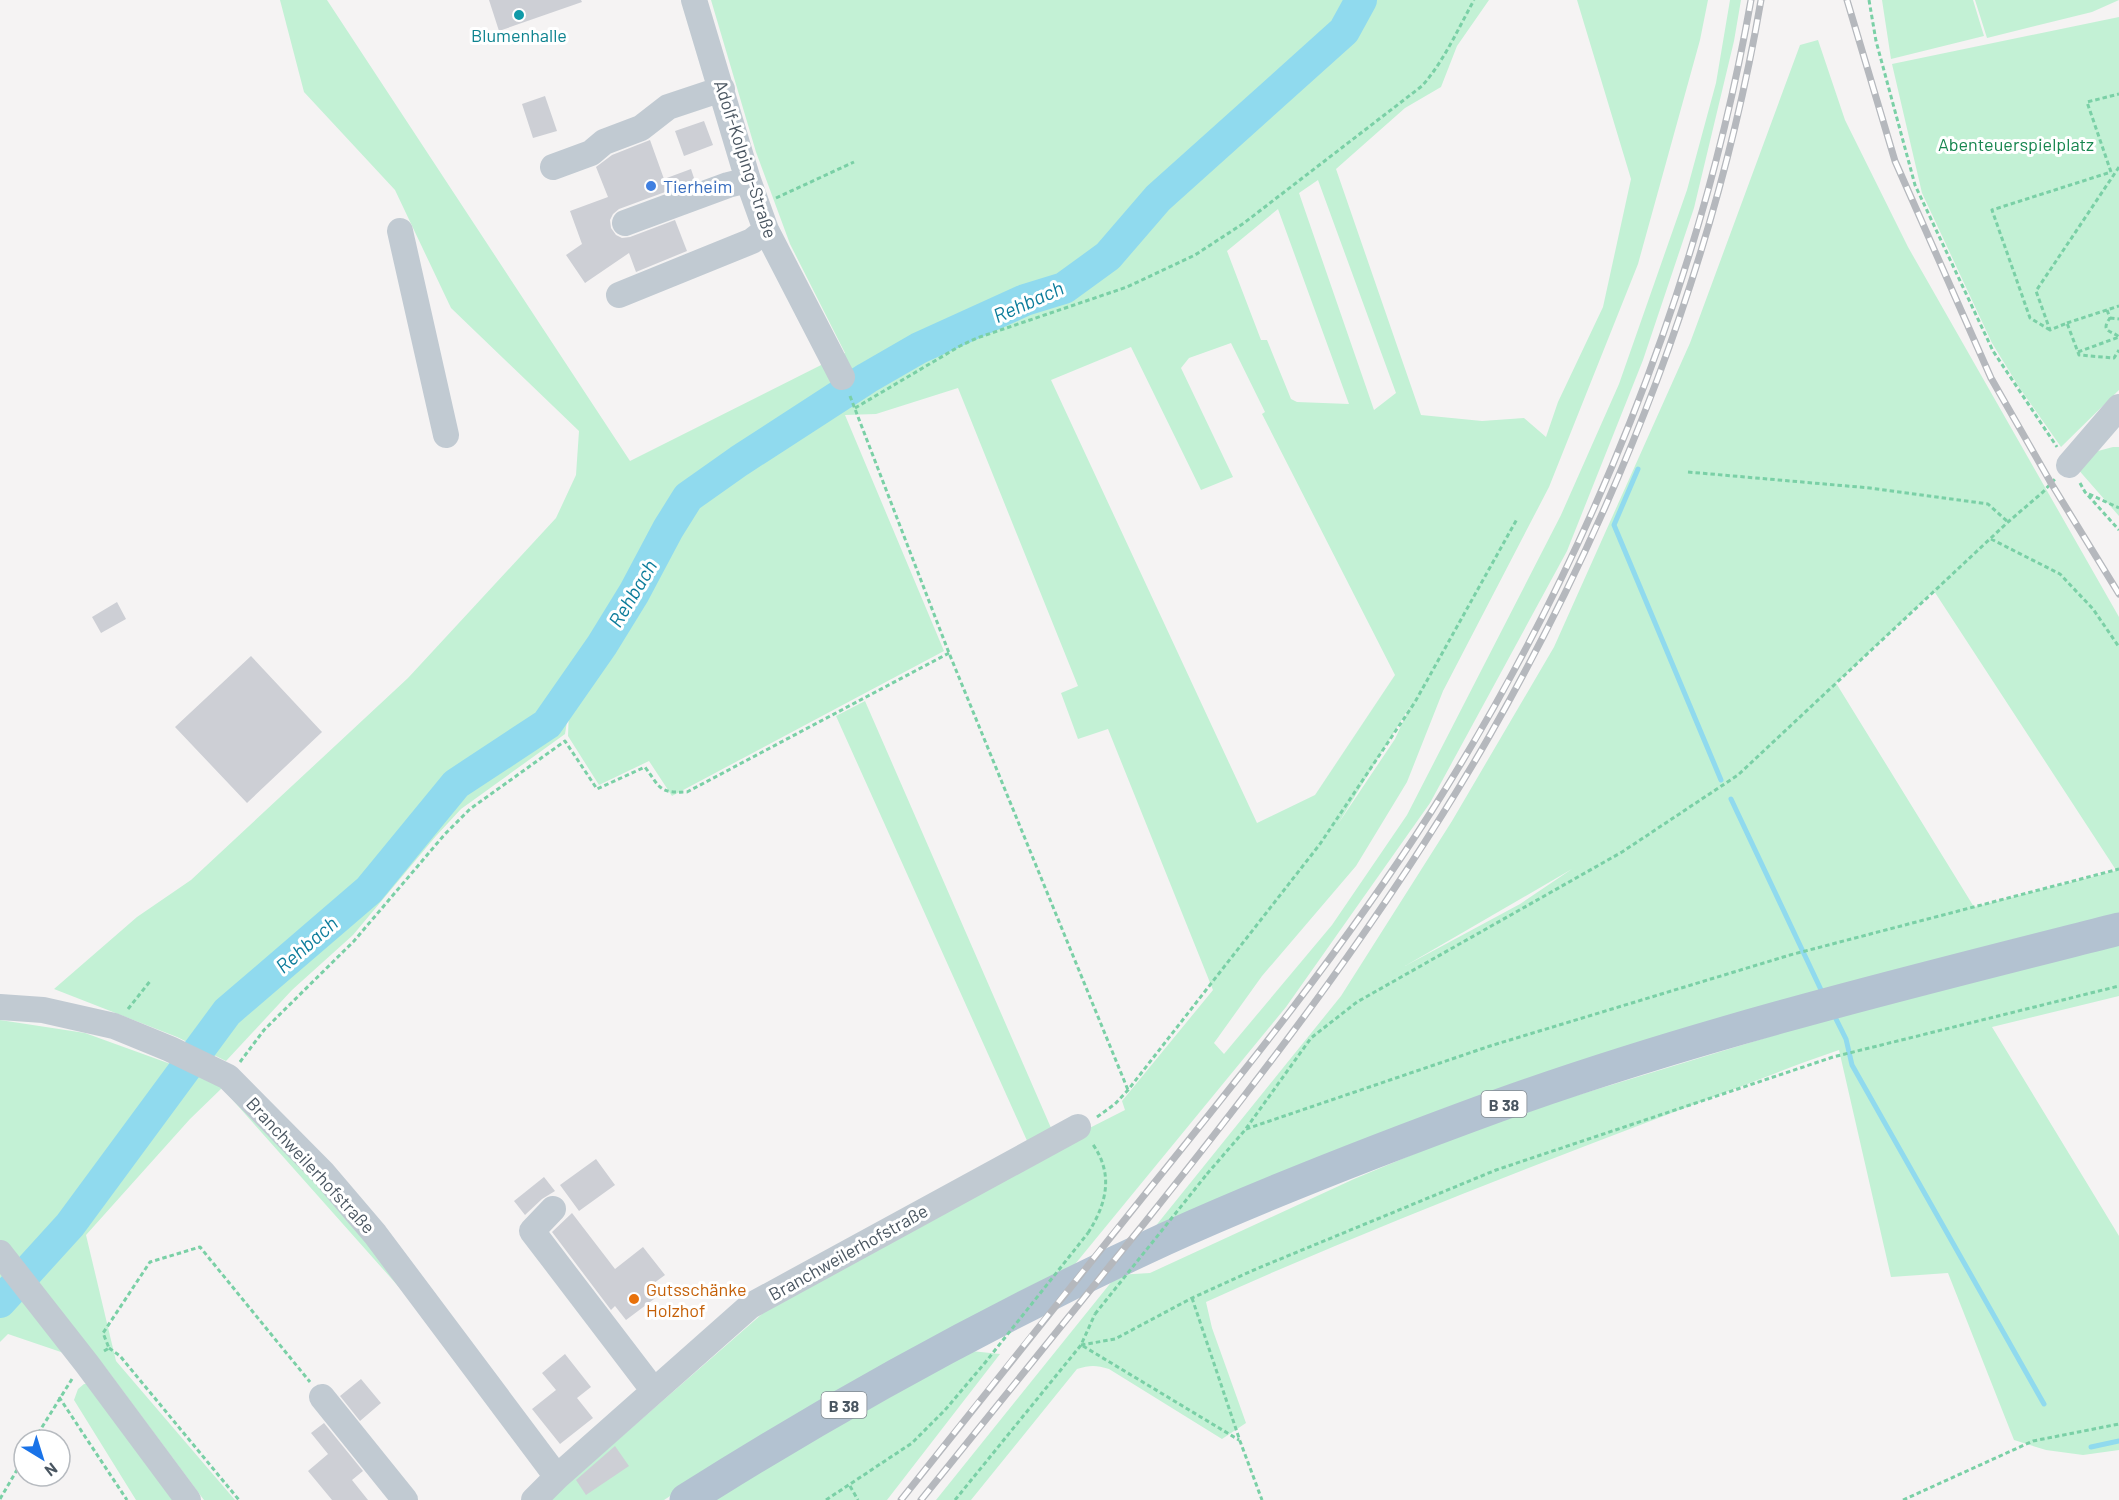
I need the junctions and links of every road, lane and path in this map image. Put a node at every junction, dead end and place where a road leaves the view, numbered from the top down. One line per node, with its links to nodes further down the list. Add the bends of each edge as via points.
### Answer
1 (694, 0): 4 (street, Adolf-Kolping-Straße)
2 (1474, 0): 38 (path, via 1422,86 1219,242 1127,287 977,338 855,408)
3 (1869, 0): 28 (path, via 1876,41 1915,185 1994,351)
4 (722, 88): 7 (street, via 668,107 641,128); 10 (street, Adolf-Kolping-Straße)
5 (2119, 94): 9 (path, via 2087,102)
6 (854, 162): 11 (path)
7 (553, 167)
8 (2119, 167): 9 (path)
9 (2112, 174): 21 (path, via 2036,291); 21 (path, via 1992,210 2030,318)
10 (748, 180): 11 (street, Adolf-Kolping-Straße); 12 (street)
11 (758, 206): 13 (street, Adolf-Kolping-Straße)
12 (625, 223)
13 (766, 230): 15 (street, via 752,241); 25 (street, Adolf-Kolping-Straße)
14 (400, 231): 27 (street)
15 (619, 295)
16 (2119, 306): 17 (path)
17 (2107, 310): 18 (path); 20 (path)
18 (2110, 318): 19 (path); 22 (path, via 2106,324 2109,333)
19 (2119, 319)
20 (2067, 323): 21 (path); 24 (path)
21 (2050, 330)
22 (2119, 336): 24 (path)
23 (2119, 350): 24 (path, via 2114,358)
24 (2078, 352)
25 (842, 377)
26 (2119, 407): 28 (street)
27 (446, 435)
28 (2068, 465): 31 (path)
29 (1688, 472): 34 (path, via 1870,488 1988,504)
30 (2043, 492): 34 (path)
31 (2085, 492): 32 (path); 35 (path)
32 (2119, 508)
33 (1517, 519): 46 (path, via 1415,702 1333,824)
34 (2007, 522): 36 (path)
35 (2119, 530)
36 (1990, 539): 37 (path, via 2060,574 2093,609); 48 (path, via 1738,775 1622,852 1357,1002 1311,1038)
37 (2119, 647)
38 (950, 653): 45 (path, via 687,792 668,793 645,767 597,789 565,741 470,809 354,941 264,1030); 46 (path)
39 (2119, 869): 48 (path, via 1790,955 1490,1046)
40 (2119, 929): 70 (main road, B 38, via 1832,1003 1629,1062 1498,1106 1280,1189 1163,1240 920,1362)
41 (151, 980): 44 (path)
42 (2119, 986): 51 (path, via 1833,1057 1496,1170)
43 (0, 1007): 44 (street, Branchweilerhofstraße, via 36,1009)
44 (114, 1026): 45 (street, Branchweilerhofstraße)
45 (228, 1077): 61 (street, Branchweilerhofstraße, via 323,1173 375,1233)
46 (1128, 1090): 47 (path, via 1102,1115)
47 (1078, 1127): 55 (street, Branchweilerhofstraße, via 750,1306); 63 (path, bridge, via 1101,1157 1107,1182 1100,1211 1088,1233 945,1410 912,1443)
48 (1245, 1130): 52 (path, bridge, via 1095,1314)
49 (553, 1209): 55 (street, via 532,1231)
50 (6, 1261): 54 (street)
51 (1192, 1298): 52 (path, via 1115,1339); 60 (path)
52 (1081, 1345): 60 (path); 73 (path)
53 (109, 1347): 54 (path); 57 (path, via 103,1333 150,1262 200,1247); 67 (path)
54 (87, 1364): 56 (path); 66 (street)
55 (654, 1392): 61 (street, Branchweilerhofstraße)
56 (59, 1397): 59 (path); 65 (path)
57 (322, 1397): 68 (street)
58 (2119, 1424): 75 (path, via 2033,1442)
59 (41, 1428)
60 (1240, 1441): 74 (path)
61 (557, 1477): 69 (street, Branchweilerhofstraße)
62 (12, 1478): 64 (path)
63 (850, 1485): 71 (path); 72 (path)
64 (0, 1499)
65 (127, 1500)
66 (188, 1500)
67 (239, 1500)
68 (405, 1500)
69 (534, 1500)
70 (686, 1500)
71 (826, 1500)
72 (858, 1500)
73 (955, 1500)
74 (1262, 1500)
75 (1903, 1500)

